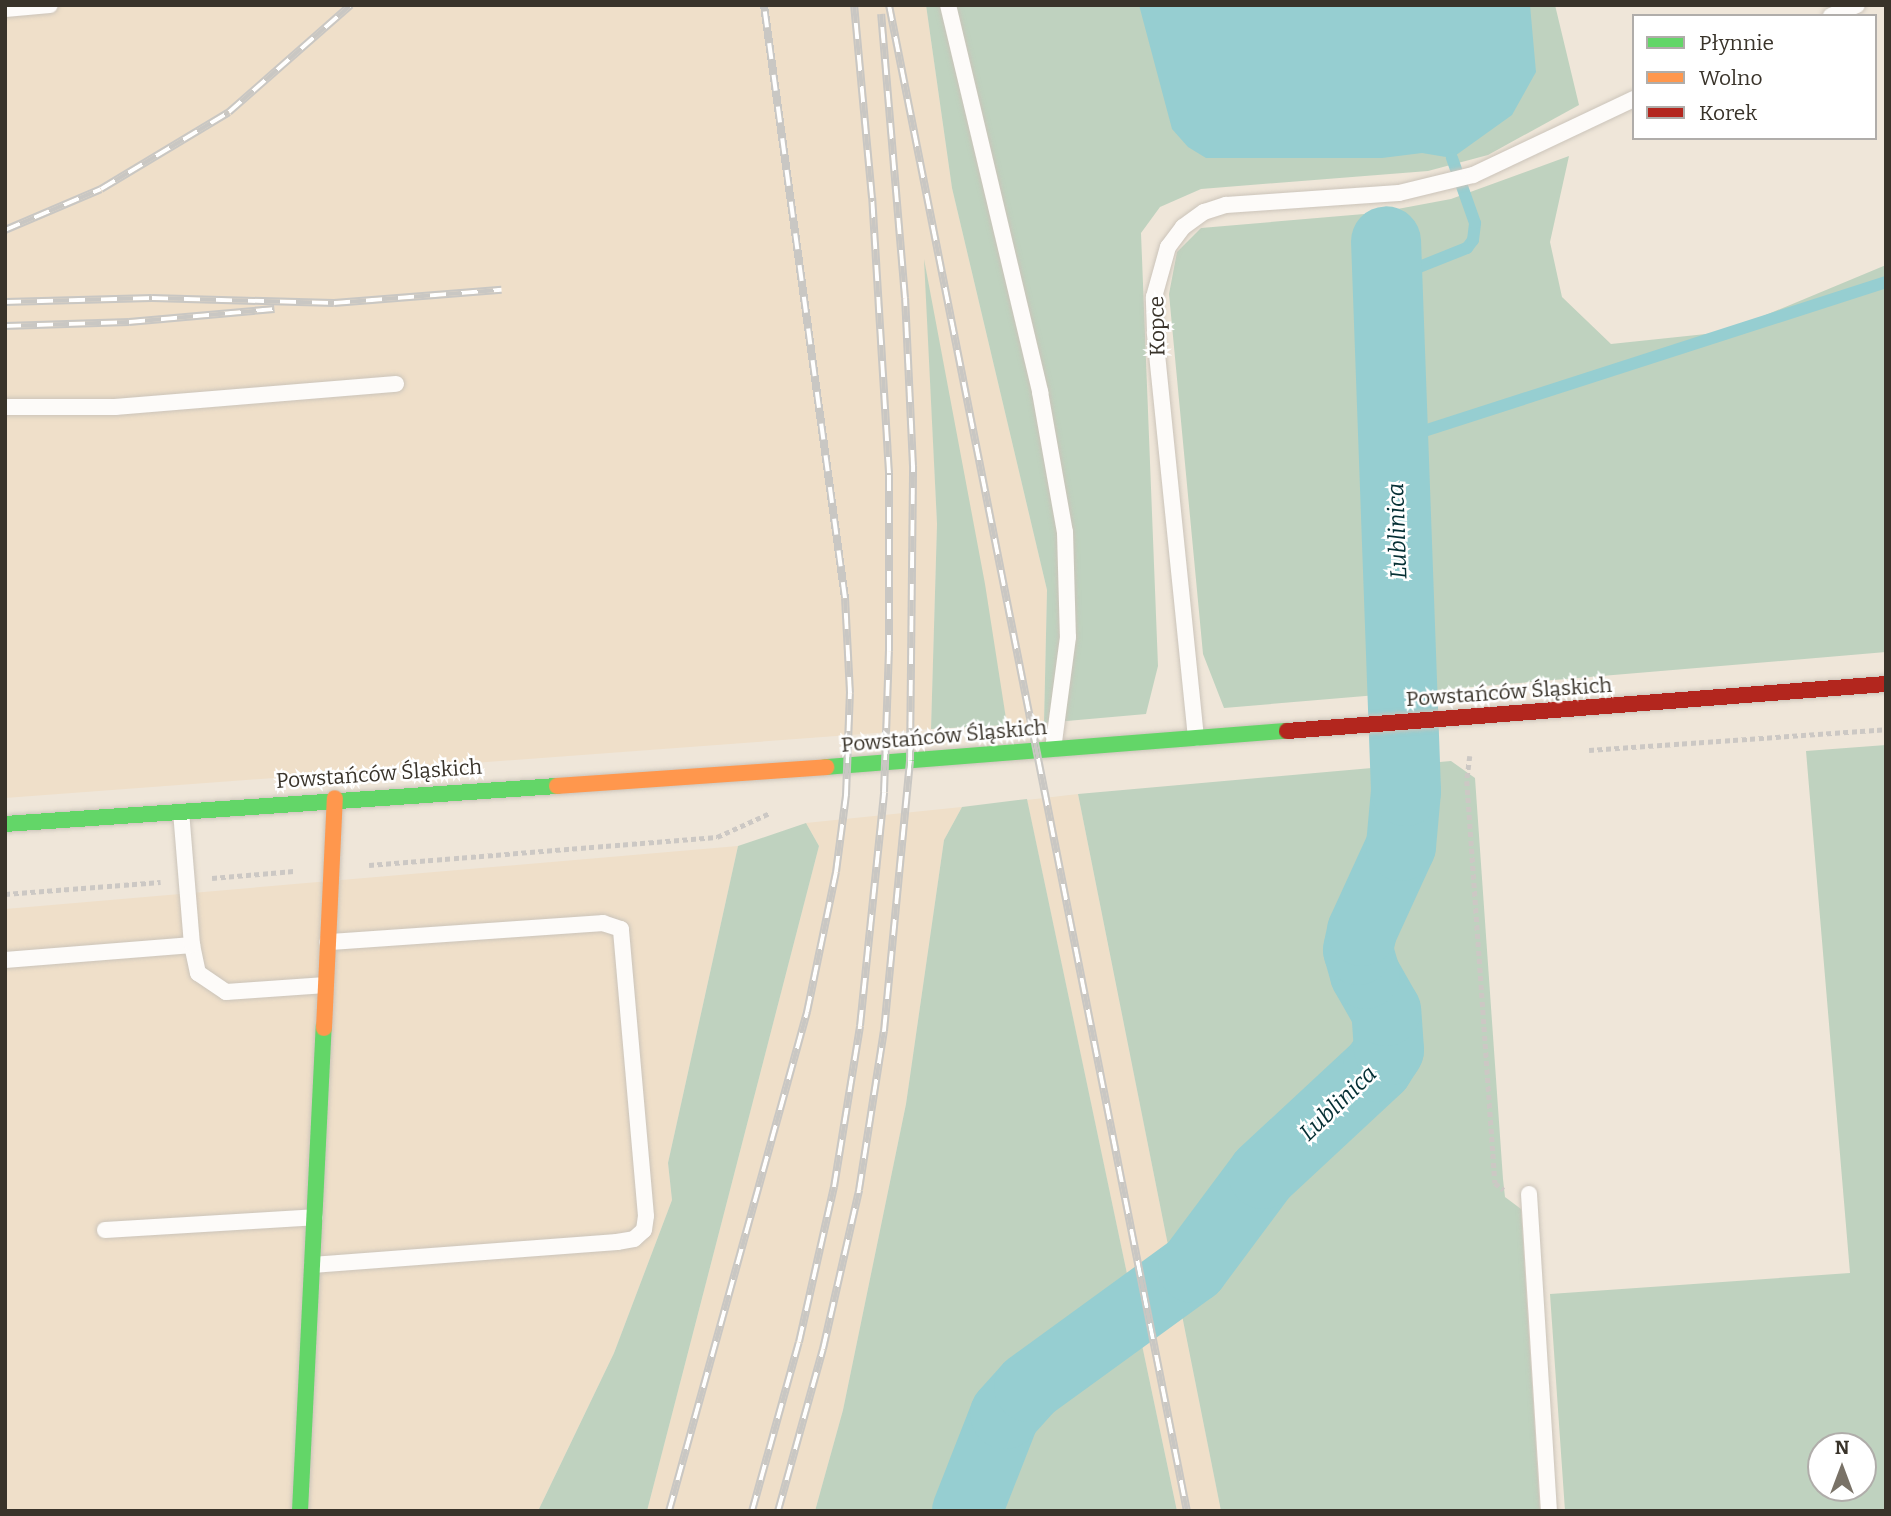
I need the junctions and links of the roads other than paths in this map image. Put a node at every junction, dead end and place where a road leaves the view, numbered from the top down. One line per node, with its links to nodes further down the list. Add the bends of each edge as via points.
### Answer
1 (50, 5): 4 (lane)
2 (948, 5): 11 (lane, via 1040,391 1065,532 1068,636)
3 (1857, 5): 5 (lane)
4 (5, 9)
5 (1836, 14)
6 (1632, 100): 10 (lane, Kopce, via 1473,175 1399,193 1226,205 1204,212 1183,227 1168,247 1154,297 1154,332)
7 (396, 384): 8 (lane, via 115,407)
8 (5, 407)
9 (1886, 684): 10 (main road, Powstańców Śląskich)
10 (1196, 738): 11 (main road, Powstańców Śląskich)
11 (1054, 749): 12 (main road, Powstańców Śląskich)
12 (335, 797): 13 (main road, Powstańców Śląskich); 15 (main road)
13 (181, 809): 14 (main road, Powstańców Śląskich); 16 (lane)
14 (5, 824)
15 (328, 942): 18 (main road); 22 (lane, via 603,923 621,929 646,1216 644,1230 634,1239 617,1242)
16 (192, 946): 17 (lane); 18 (lane, via 198,973 226,992)
17 (5, 960)
18 (326, 985): 20 (main road)
19 (1528, 1194): 24 (lane)
20 (315, 1217): 21 (lane); 22 (main road)
21 (105, 1230)
22 (312, 1265): 23 (main road)
23 (300, 1511)
24 (1549, 1511)

